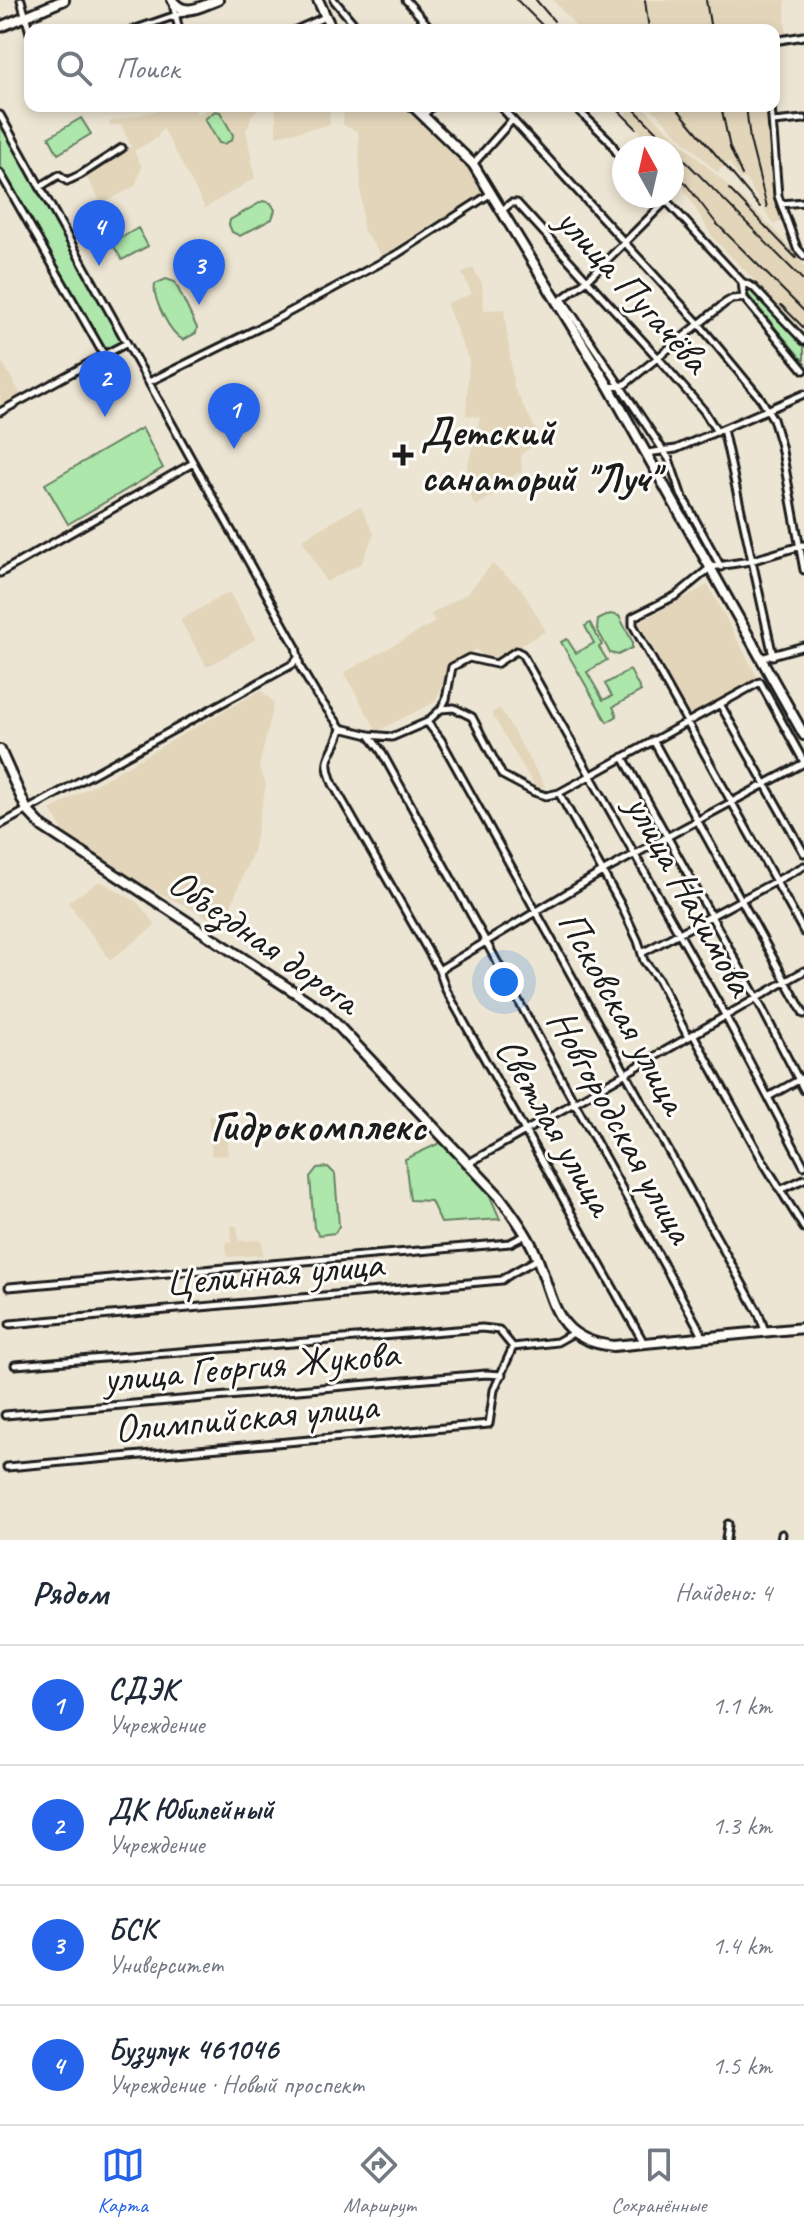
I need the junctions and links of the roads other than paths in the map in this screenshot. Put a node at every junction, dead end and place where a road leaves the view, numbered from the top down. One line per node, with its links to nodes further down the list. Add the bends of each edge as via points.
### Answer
1 (21, 0): 10 (street)
2 (64, 0): 10 (main road)
3 (172, 0): 8 (main road); 9 (street)
4 (218, 0): 8 (main road)
5 (318, 0): 11 (main road)
6 (334, 0): 17 (street)
7 (406, 0): 18 (street)
8 (189, 11): 9 (street)
9 (176, 16): 13 (street); 14 (street)
10 (24, 17): 12 (street); 19 (main road)
11 (325, 17): 15 (street); 16 (main road)
12 (27, 24)
13 (151, 24)
14 (178, 24)
15 (309, 24)
16 (329, 24)
17 (354, 24)
18 (427, 24)
19 (0, 27)
20 (804, 36): 21 (street)
21 (780, 40)
22 (419, 112): 28 (main road)
23 (426, 112): 28 (street)
24 (506, 112): 29 (street)
25 (580, 112): 32 (street)
26 (772, 112): 31 (street)
27 (0, 115): 36 (street)
28 (423, 116): 34 (main road)
29 (512, 119): 34 (street); 43 (street)
30 (804, 119): 31 (street)
31 (773, 122): 39 (street)
32 (612, 145)
33 (122, 148): 36 (street, via 80,175 67,181 59,175)
34 (473, 164): 37 (main road)
35 (0, 173): 52 (street)
36 (40, 187): 51 (street)
37 (491, 194): 42 (main road); 55 (street, via 397,254)
38 (804, 202): 39 (street)
39 (781, 204): 44 (street)
40 (656, 208): 43 (street)
41 (672, 208): 46 (street)
42 (501, 211): 45 (street, улица Пугачёва, via 517,203); 48 (main road)
43 (624, 243): 45 (street); 49 (street)
44 (804, 256)
45 (586, 281): 48 (street); 53 (street, улица Пугачёва)
46 (742, 282): 47 (street); 50 (street)
47 (744, 298): 49 (street, via 725,303); 54 (street)
48 (560, 300): 56 (main road)
49 (699, 324): 53 (street); 58 (street)
50 (804, 341)
51 (127, 343): 52 (street); 55 (street)
52 (104, 355): 59 (street)
53 (659, 359): 56 (street); 60 (street, улица Пугачёва)
54 (803, 367)
55 (149, 382): 63 (street)
56 (614, 387): 61 (street); 62 (main road)
57 (804, 394): 58 (street)
58 (768, 410): 60 (street); 64 (street, via 781,446)
59 (0, 412)
60 (720, 430): 61 (street); 65 (street, улица Пугачёва)
61 (661, 451): 62 (street); 67 (street)
62 (647, 453): 66 (main road)
63 (193, 463): 69 (street); 72 (street, via 296,647)
64 (801, 546): 65 (street); 68 (street)
65 (750, 561): 67 (street); 71 (street, улица Пугачёва)
66 (711, 567): 67 (street); 73 (main road); 77 (street, via 677,595 633,617)
67 (721, 567)
68 (804, 570)
69 (0, 573)
70 (804, 646): 71 (street)
71 (773, 656): 73 (street)
72 (297, 658): 78 (street); 91 (street)
73 (761, 658): 80 (main road)
74 (720, 704): 77 (street); 84 (street, via 760,682); 88 (street)
75 (441, 709): 76 (street); 86 (street, улица Нахимова, via 452,667 469,658 496,664 516,651); 89 (street, via 454,708 472,717 502,775 546,796)
76 (427, 722): 79 (street, via 392,737); 101 (street, Псковская улица)
77 (687, 722): 81 (street); 90 (street)
78 (341, 728): 79 (street); 107 (street, Светлая улица, via 326,767)
79 (369, 735): 105 (street, Новгородская улица)
80 (804, 735)
81 (653, 740): 83 (street); 92 (street)
82 (0, 750): 85 (main road, Объездная дорога)
83 (623, 757): 86 (street); 94 (street)
84 (804, 762): 88 (street)
85 (11, 771): 87 (street); 91 (main road, Объездная дорога)
86 (591, 776): 89 (street); 96 (street, улица Нахимова)
87 (0, 777)
88 (765, 784): 90 (street); 95 (street)
89 (559, 793): 98 (street)
90 (731, 802): 92 (street); 99 (street)
91 (27, 810): 93 (street); 120 (main road, Объездная дорога, via 56,836 325,1012)
92 (699, 820): 94 (street); 100 (street)
93 (0, 825)
94 (667, 837): 96 (street); 102 (street)
95 (804, 853)
96 (635, 854): 98 (street); 104 (street, улица Нахимова)
97 (804, 866): 99 (street)
98 (602, 872): 101 (street); 106 (street)
99 (775, 881): 100 (street); 103 (street)
100 (741, 899): 102 (street); 109 (street)
101 (536, 912): 105 (street); 114 (street, Псковская улица)
102 (711, 916): 104 (street); 110 (street)
103 (804, 932)
104 (680, 934): 106 (street); 112 (street, улица Нахимова)
105 (487, 941): 107 (street); 118 (street, Новгородская улица)
106 (642, 953): 113 (street)
107 (439, 970): 119 (street, Светлая улица)
108 (804, 971): 109 (street)
109 (787, 981): 110 (street); 111 (street)
110 (756, 997): 112 (street); 115 (street)
111 (804, 1014)
112 (725, 1015): 113 (street); 117 (street, улица Нахимова)
113 (691, 1036): 114 (street); 123 (street)
114 (625, 1075): 118 (street); 130 (street, Псковская улица)
115 (801, 1078): 116 (street); 117 (street)
116 (804, 1090)
117 (768, 1097): 121 (street, улица Нахимова)
118 (575, 1103): 119 (street); 132 (street, Новгородская улица)
119 (525, 1130): 120 (street); 133 (street, Светлая улица)
120 (468, 1164): 125 (main road, Объездная дорога)
121 (804, 1166)
122 (804, 1179): 123 (street)
123 (780, 1190): 124 (street)
124 (804, 1228)
125 (526, 1235): 126 (main road, Объездная дорога); 127 (street, via 510,1243)
126 (537, 1259): 128 (street, Целинная улица, via 502,1280); 131 (main road, Объездная дорога, via 556,1309)
127 (9, 1287)
128 (10, 1324)
129 (804, 1328): 130 (main road)
130 (765, 1331): 132 (main road)
131 (573, 1333): 133 (main road, via 597,1344); 134 (street, via 557,1342)
132 (704, 1337): 133 (main road)
133 (645, 1344)
134 (513, 1347): 135 (street, via 499,1330 482,1328); 136 (street)
135 (15, 1365)
136 (502, 1375): 137 (street, улица Георгия Жукова); 138 (street, Олимпийская улица, via 489,1424)
137 (5, 1415)
138 (7, 1467)
139 (728, 1524): 140 (street)
140 (726, 1540)

